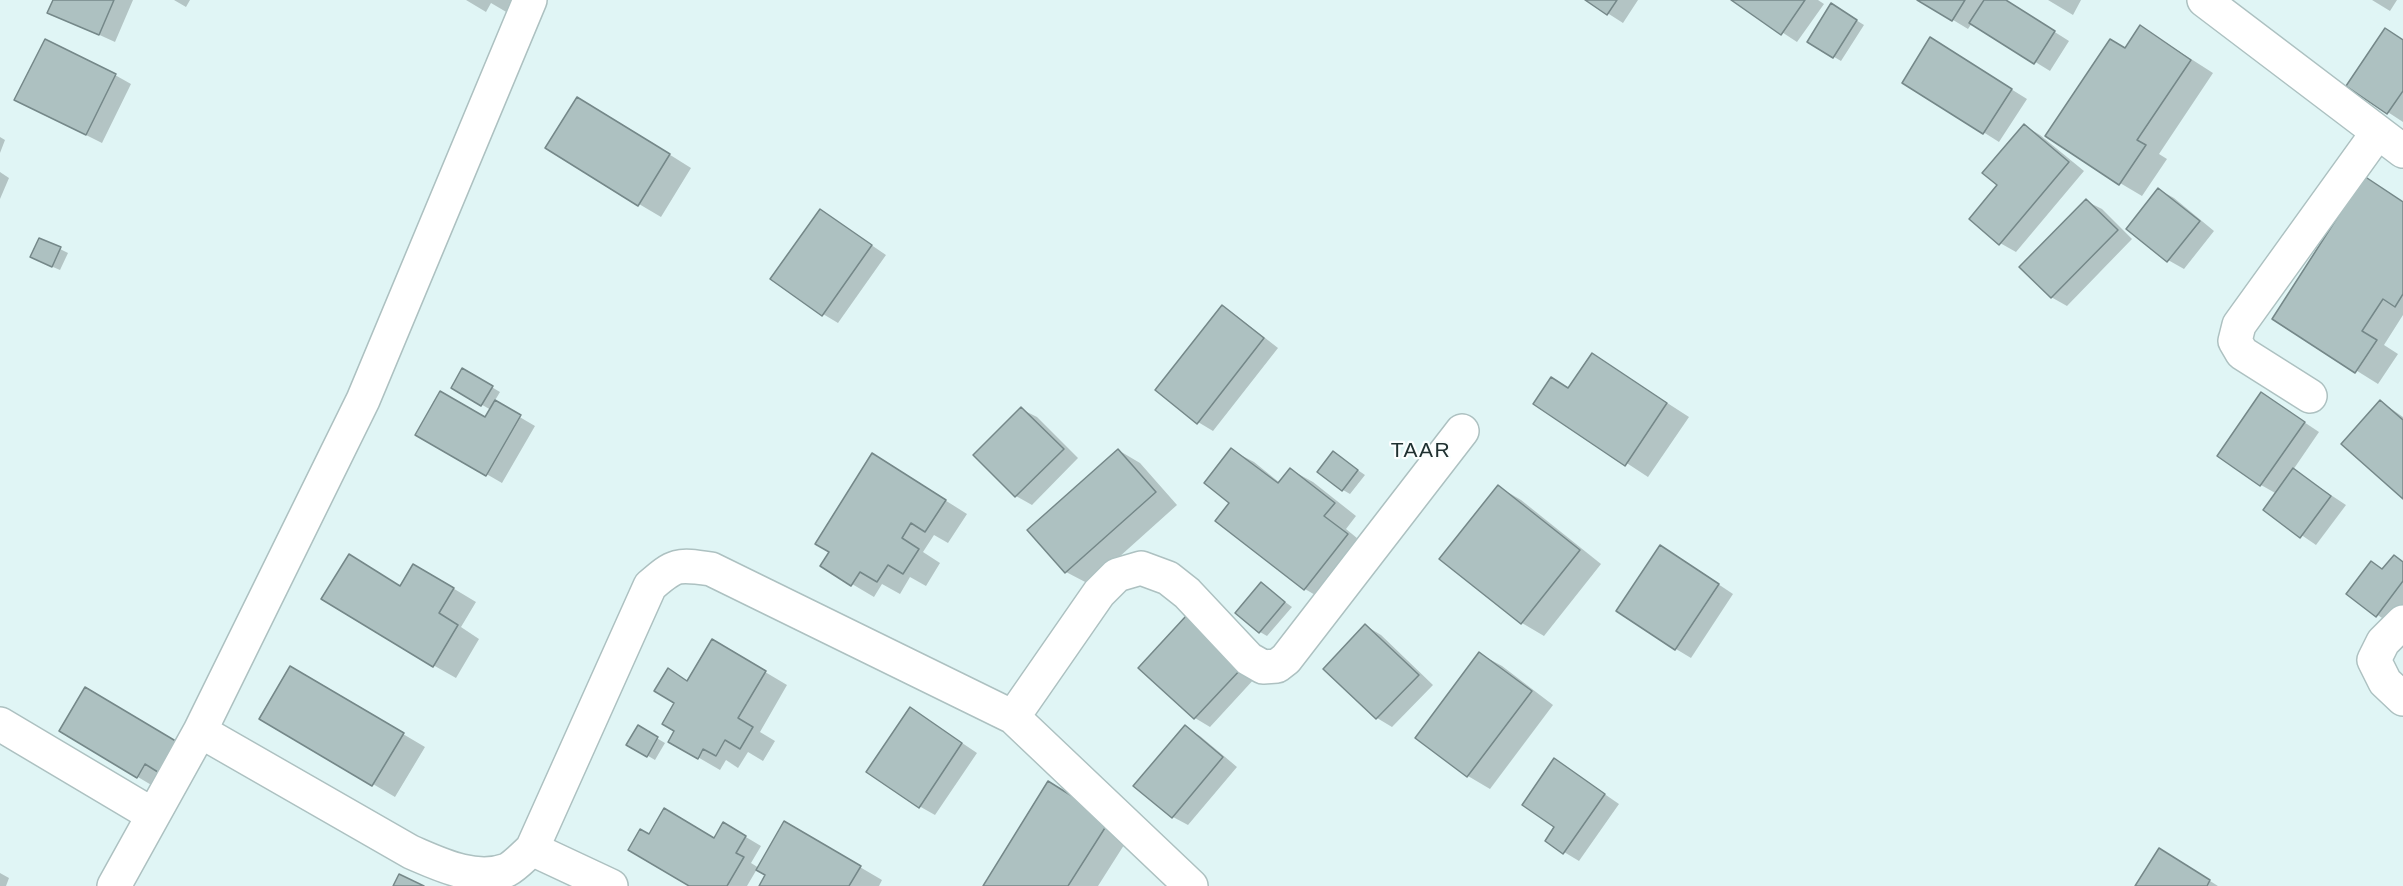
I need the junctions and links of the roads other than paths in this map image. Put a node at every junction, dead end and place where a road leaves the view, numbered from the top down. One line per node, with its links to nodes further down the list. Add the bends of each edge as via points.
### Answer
1 (530, 0): 10 (street, via 363,400)
2 (2204, 0): 3 (street)
3 (2395, 142): 4 (street, via 2239,325 2235,341 2242,353)
4 (2310, 396)
5 (1462, 431): 8 (street, via 1287,659 1277,666 1263,667 1249,659 1187,593 1168,578 1141,568 1117,575 1099,593)
6 (2403, 622): 7 (street, via 2383,642 2374,660 2385,681)
7 (2403, 699)
8 (1013, 717): 12 (street, via 711,569 683,565 668,570 650,586); 15 (street)
9 (0, 724): 11 (street)
10 (200, 731): 11 (street); 12 (street, via 411,852 447,868 481,874 508,870)
11 (153, 815): 13 (street)
12 (532, 849): 14 (street)
13 (114, 886)
14 (611, 886)
15 (1191, 886)

